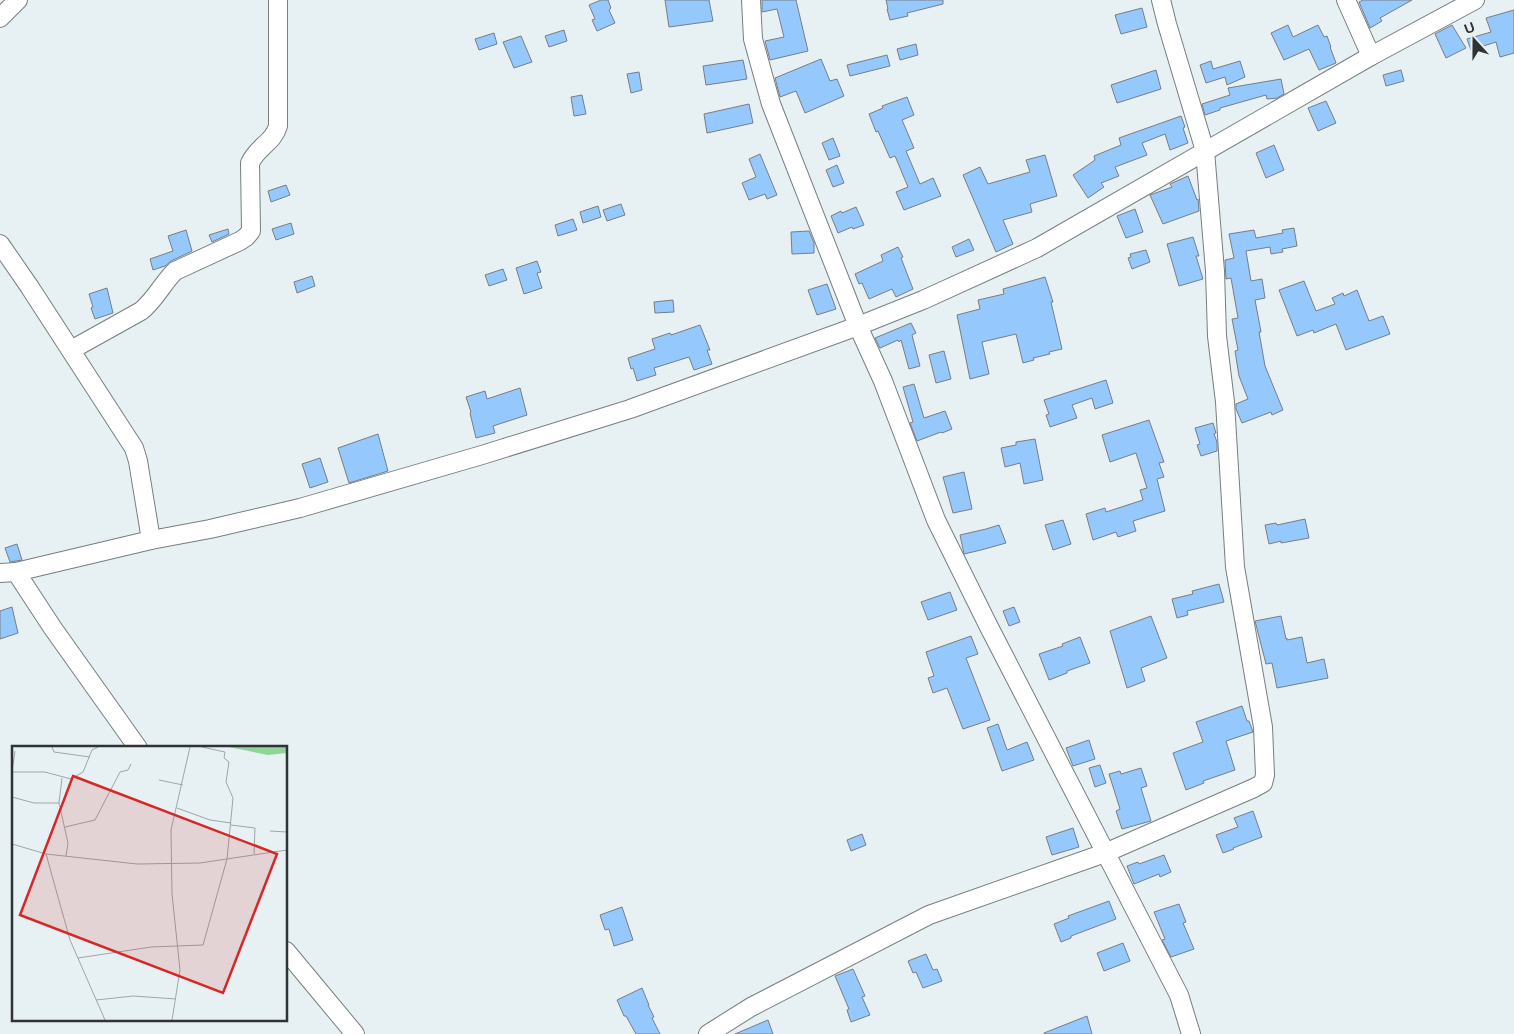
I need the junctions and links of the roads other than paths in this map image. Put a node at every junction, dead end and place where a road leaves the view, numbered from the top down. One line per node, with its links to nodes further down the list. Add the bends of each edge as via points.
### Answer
1 (18, 0): 7 (street)
2 (278, 0): 12 (street, via 278,126 275,136 254,153 250,163 251,231 240,241 175,271 141,311)
3 (751, 0): 11 (street, via 753,39 771,104)
4 (1162, 0): 9 (street)
5 (1346, 0): 8 (street)
6 (1475, 0): 8 (street)
7 (0, 18)
8 (1371, 56): 9 (street)
9 (1205, 151): 11 (street, via 1037,248); 16 (street, via 1235,567 1263,727 1265,775 1263,783 1254,788)
10 (0, 244): 12 (street)
11 (858, 326): 13 (street, via 630,409 491,452 300,508); 16 (street, via 883,381 936,520)
12 (71, 350): 13 (street, via 134,448)
13 (151, 540): 14 (street)
14 (8, 573): 15 (street, via 52,627)
15 (137, 746)
16 (1105, 852): 19 (street, via 929,915 751,1007); 20 (street, via 1178,995)
17 (288, 954): 18 (street)
18 (354, 1034)
19 (708, 1034)
20 (1191, 1034)

